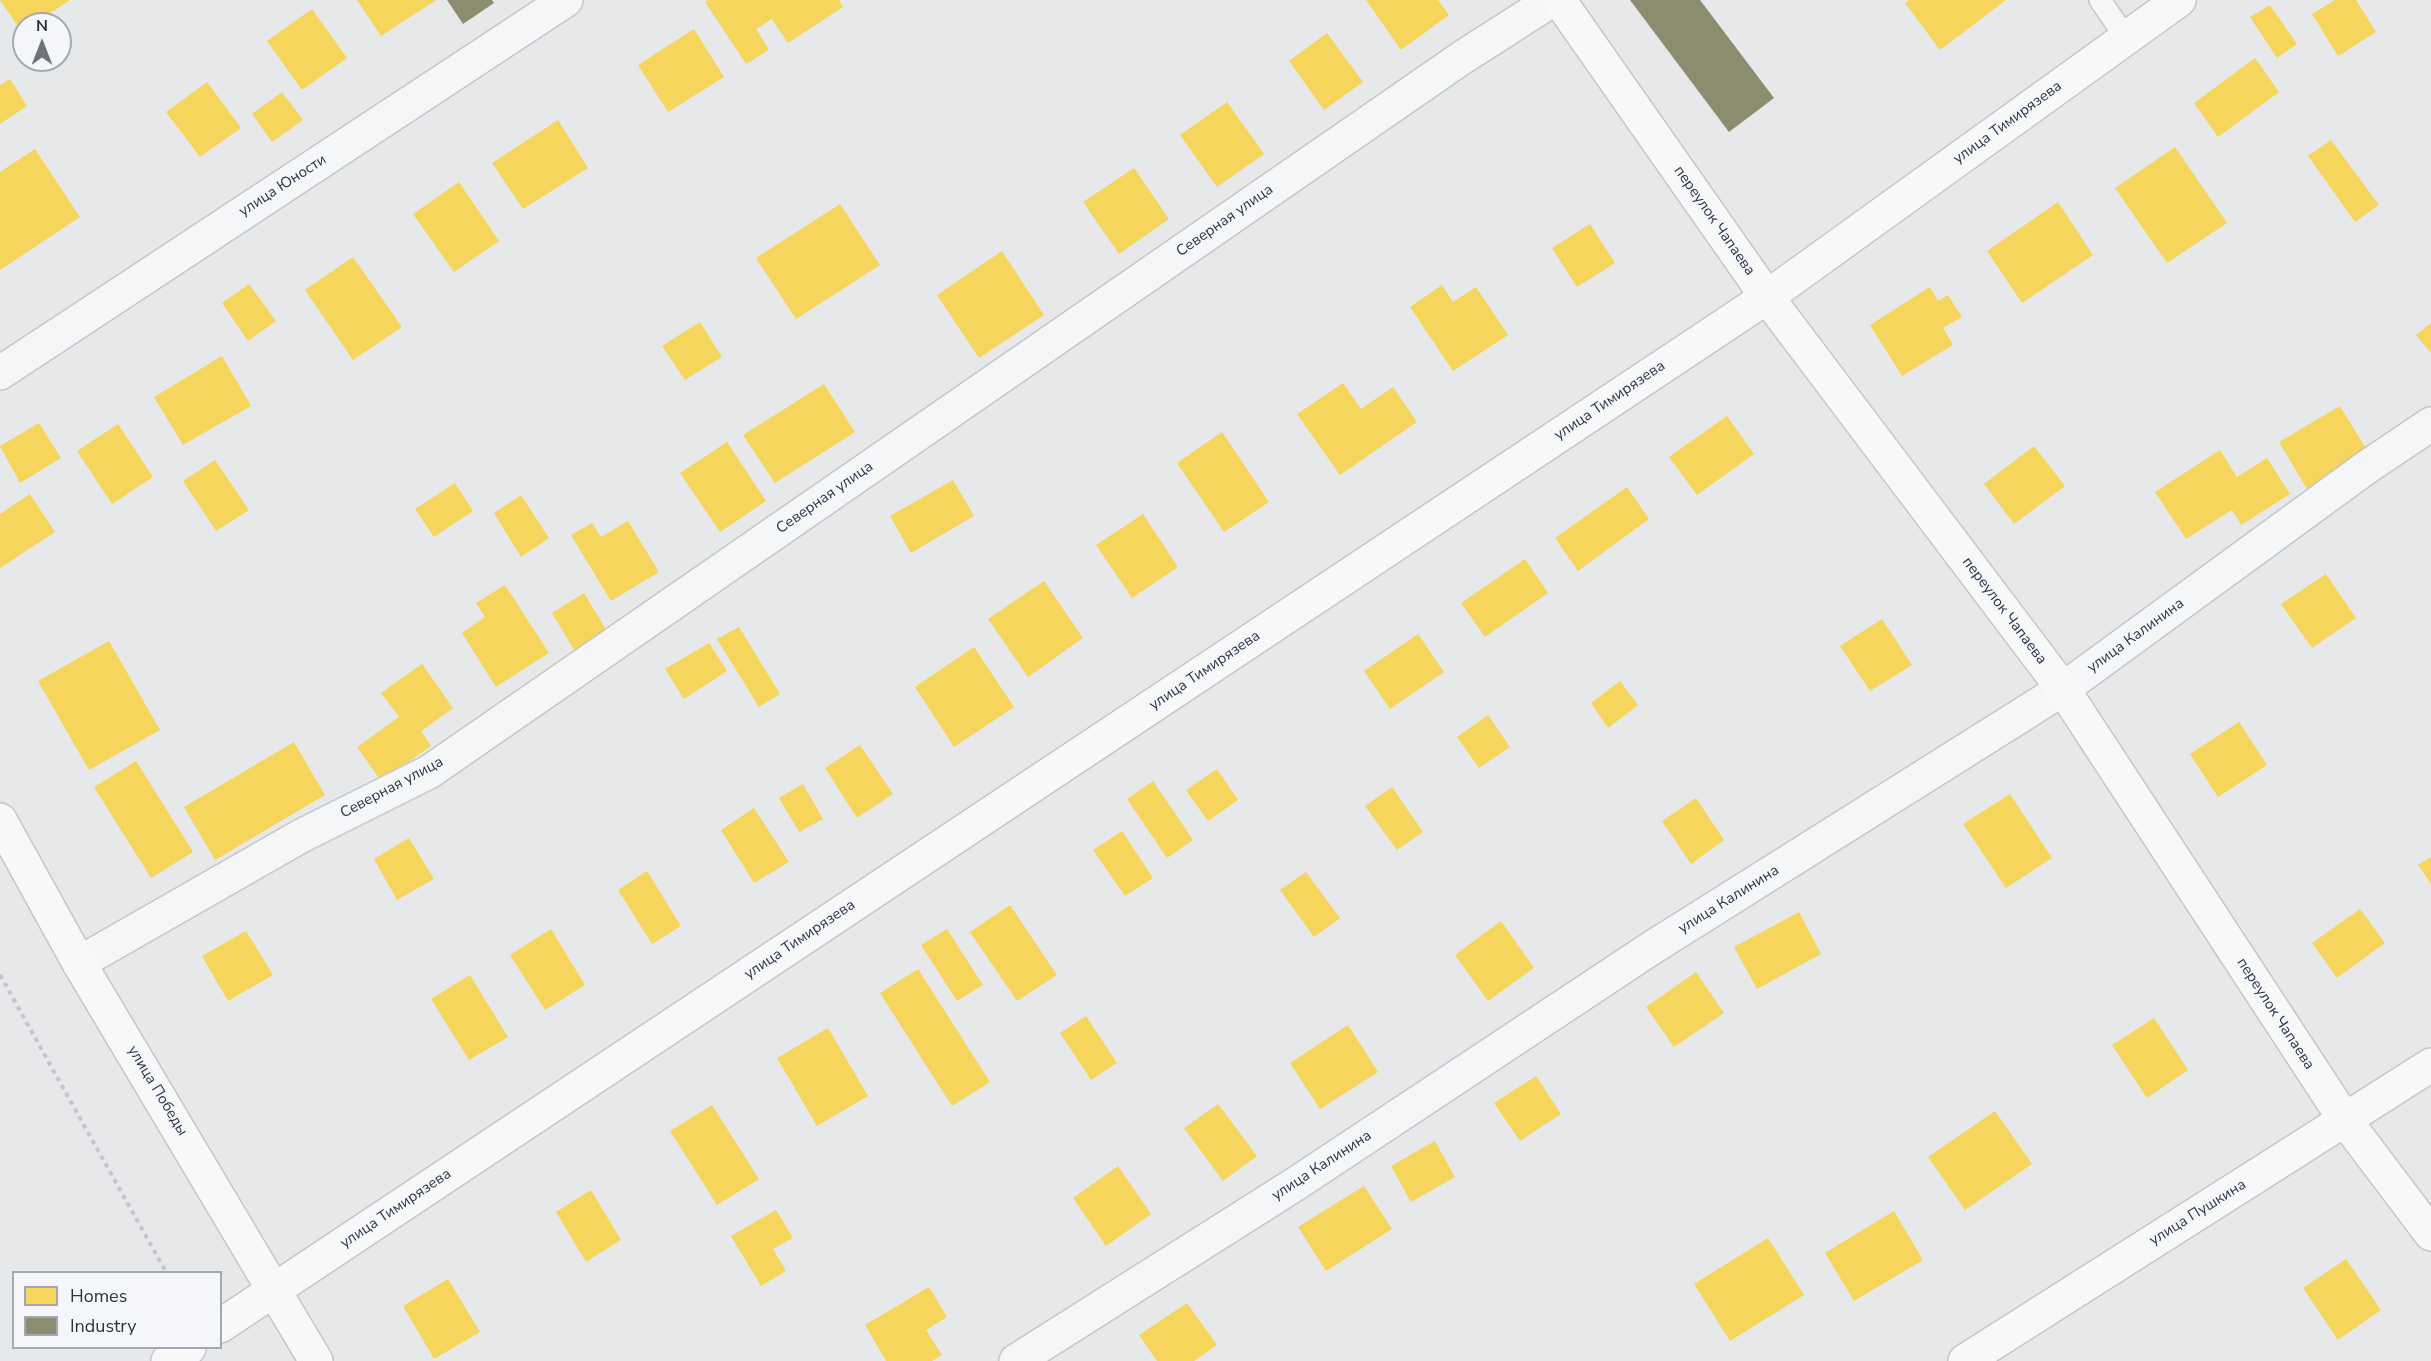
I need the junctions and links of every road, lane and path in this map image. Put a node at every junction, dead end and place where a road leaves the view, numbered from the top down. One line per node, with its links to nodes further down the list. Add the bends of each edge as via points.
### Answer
1 (566, 0): 8 (street, улица Юности)
2 (1552, 0): 12 (street, Северная улица, via 1453,64 429,772 302,836)
3 (1559, 0): 7 (street, переулок Чапаева)
4 (2100, 0): 6 (lane)
5 (2179, 0): 6 (street, улица Тимирязева)
6 (2126, 38): 7 (street, улица Тимирязева)
7 (1767, 297): 10 (street, переулок Чапаева); 18 (street, улица Тимирязева)
8 (0, 373)
9 (2431, 424): 10 (street, улица Калинина)
10 (2063, 689): 15 (street, переулок Чапаева); 23 (street, улица Калинина, via 1650,949 1297,1183)
11 (0, 820): 12 (street, улица Победы)
12 (79, 963): 18 (street, улица Победы)
13 (0, 975): 17 (path)
14 (2431, 1065): 15 (street, улица Пушкина)
15 (2345, 1120): 16 (street, переулок Чапаева); 24 (street, улица Пушкина)
16 (2431, 1234)
17 (165, 1271)
18 (275, 1289): 19 (street, улица Тимирязева); 22 (street, улица Победы)
19 (222, 1325)
20 (186, 1349): 21 (street)
21 (168, 1361)
22 (316, 1361)
23 (1016, 1361)
24 (1965, 1361)

